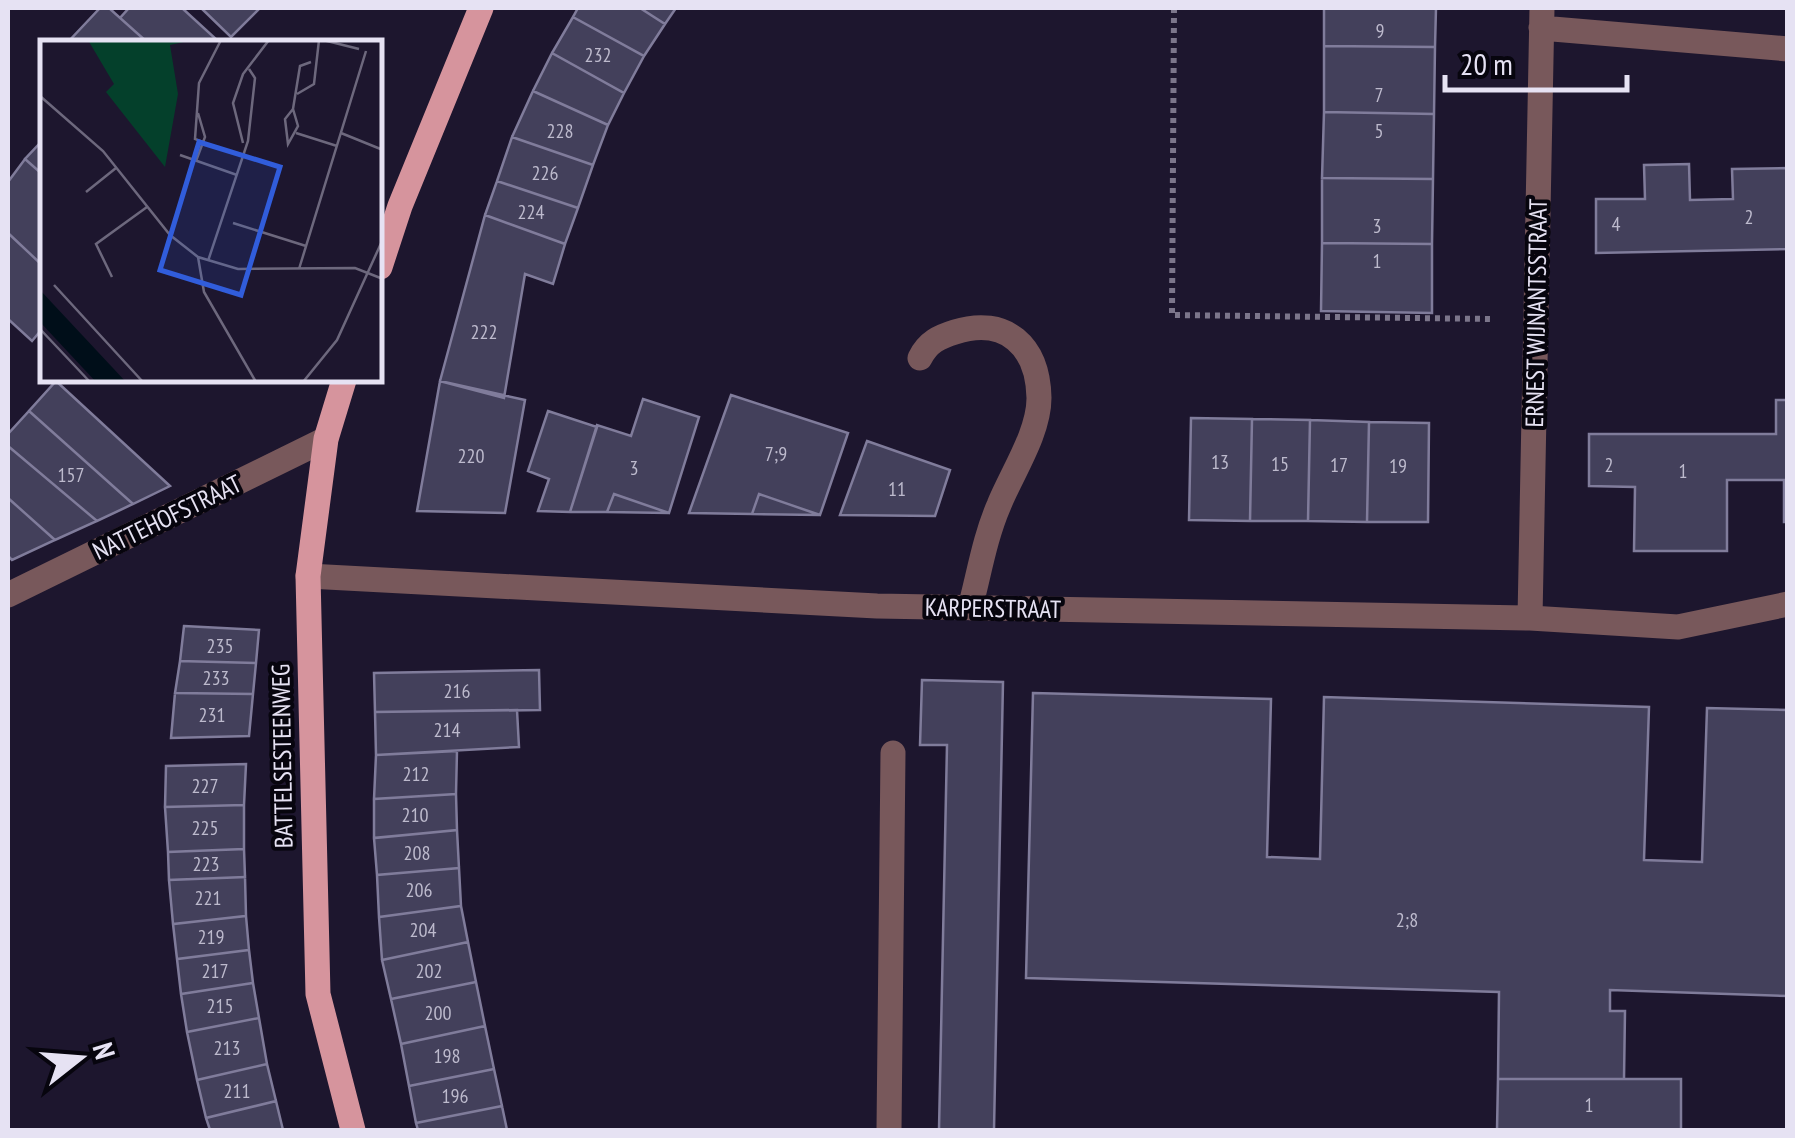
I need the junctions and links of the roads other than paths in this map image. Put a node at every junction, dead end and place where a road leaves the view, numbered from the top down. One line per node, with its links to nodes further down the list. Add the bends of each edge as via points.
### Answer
1 (481, 8): 4 (main road)
2 (1542, 18): 3 (street); 12 (street, ERNEST WIJNANTSSTRAAT)
3 (1788, 50)
4 (382, 261)
5 (920, 358): 11 (street, via 944,336 983,326 1026,348 1036,371 1039,401 1022,460 998,507)
6 (343, 382): 7 (main road, BATTELSESTEENWEG)
7 (326, 439): 8 (main road, BATTELSESTEENWEG); 9 (street, NATTEHOFSTRAAT)
8 (308, 576): 11 (street, KARPERSTRAAT); 14 (main road, BATTELSESTEENWEG, via 318,994)
9 (8, 595)
10 (1788, 604): 12 (street, KARPERSTRAAT, via 1678,627)
11 (970, 608): 12 (street, KARPERSTRAAT)
12 (1530, 618)
13 (892, 752): 15 (street)
14 (352, 1130)
15 (889, 1130)

